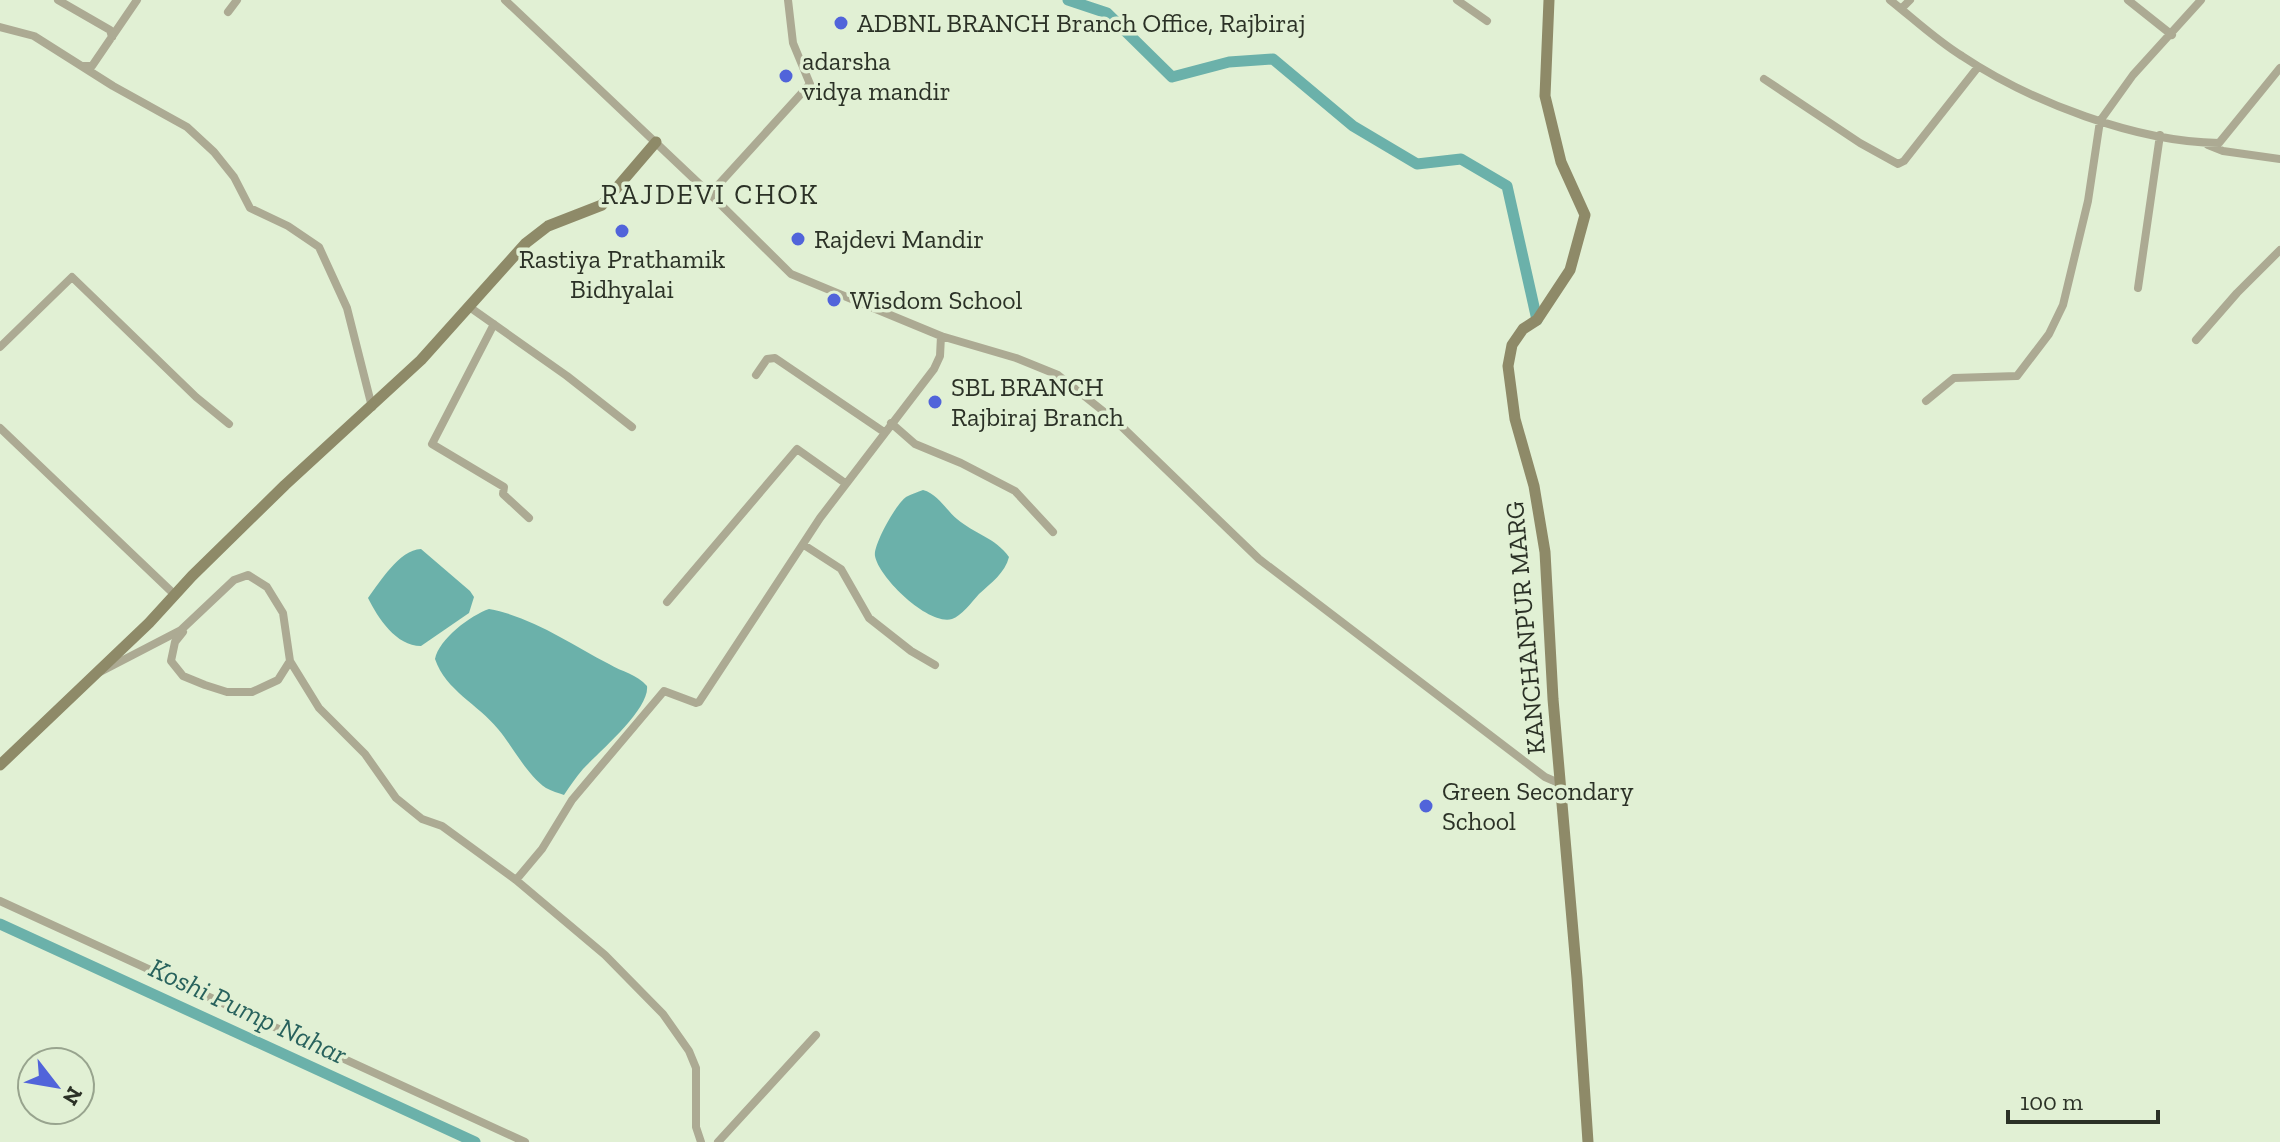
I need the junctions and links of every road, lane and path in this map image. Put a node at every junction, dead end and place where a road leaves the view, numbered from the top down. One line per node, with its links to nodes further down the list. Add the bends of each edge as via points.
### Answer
1 (58, 0): 17 (street, via 110,30)
2 (237, 0): 13 (street)
3 (505, 0): 24 (street)
4 (788, 0): 27 (street, via 793,43 810,84)
5 (1457, 0): 14 (street)
6 (1549, 0): 54 (main road, KANCHANPUR MARG, via 1545,96 1561,162 1585,215 1570,270 1537,320 1512,345 1508,366 1545,552)
7 (1890, 0): 12 (street)
8 (1910, 0): 12 (street)
9 (2128, 0): 16 (street)
10 (2201, 0): 16 (street)
11 (134, 1): 17 (street)
12 (1901, 9): 19 (street)
13 (228, 12)
14 (1487, 21)
15 (0, 27): 18 (street, via 34,36)
16 (2172, 35): 22 (street, via 2133,75)
17 (112, 37): 18 (street, via 92,66)
18 (81, 66): 37 (street, via 187,127 227,168 250,208 319,247 347,308)
19 (1978, 67): 21 (street, via 1898,164); 22 (street)
20 (2280, 68): 25 (street, via 2219,143)
21 (1764, 79)
22 (2100, 121): 23 (street); 36 (street, via 2074,266 2049,334 2017,376 1954,378)
23 (2160, 135): 25 (street); 29 (street)
24 (656, 142): 27 (street); 30 (main road, via 602,205 548,226)
25 (2203, 143): 26 (street)
26 (2280, 159)
27 (710, 194): 32 (street, via 791,274)
28 (2280, 250): 33 (street)
29 (2138, 288)
30 (468, 306): 31 (street); 37 (main road)
31 (494, 324): 40 (street); 44 (street, via 432,444 504,487 503,494)
32 (941, 336): 38 (street, via 934,369); 54 (street, via 1058,375 1118,423 1259,559)
33 (2196, 340)
34 (0, 347): 39 (street, via 72,277)
35 (756, 375): 42 (street, via 767,359 775,358)
36 (1926, 401)
37 (372, 407): 47 (main road)
38 (891, 423): 42 (street); 45 (street, via 915,444 1015,491)
39 (229, 424)
40 (632, 427)
41 (0, 428): 47 (street)
42 (884, 432): 43 (street)
43 (845, 483): 46 (street); 48 (street, via 797,449)
44 (529, 518)
45 (1053, 532)
46 (804, 545): 51 (street, via 841,569 869,618); 55 (street, via 699,702 664,691 572,800)
47 (175, 595): 52 (main road)
48 (667, 602)
49 (206, 604): 50 (street, via 248,575 267,587 283,613); 50 (street, via 175,642 171,661 183,676 227,692 252,692 278,680); 52 (street, via 181,630)
50 (290, 661): 55 (street, via 319,708 365,754 396,798)
51 (935, 665)
52 (96, 674): 53 (main road)
53 (0, 765)
54 (1561, 784): 61 (main road, KANCHANPUR MARG)
55 (516, 880): 59 (street, via 605,955 663,1014 696,1068)
56 (0, 901): 58 (street)
57 (816, 1035): 60 (street)
58 (525, 1142)
59 (701, 1142)
60 (718, 1142)
61 (1588, 1142)

